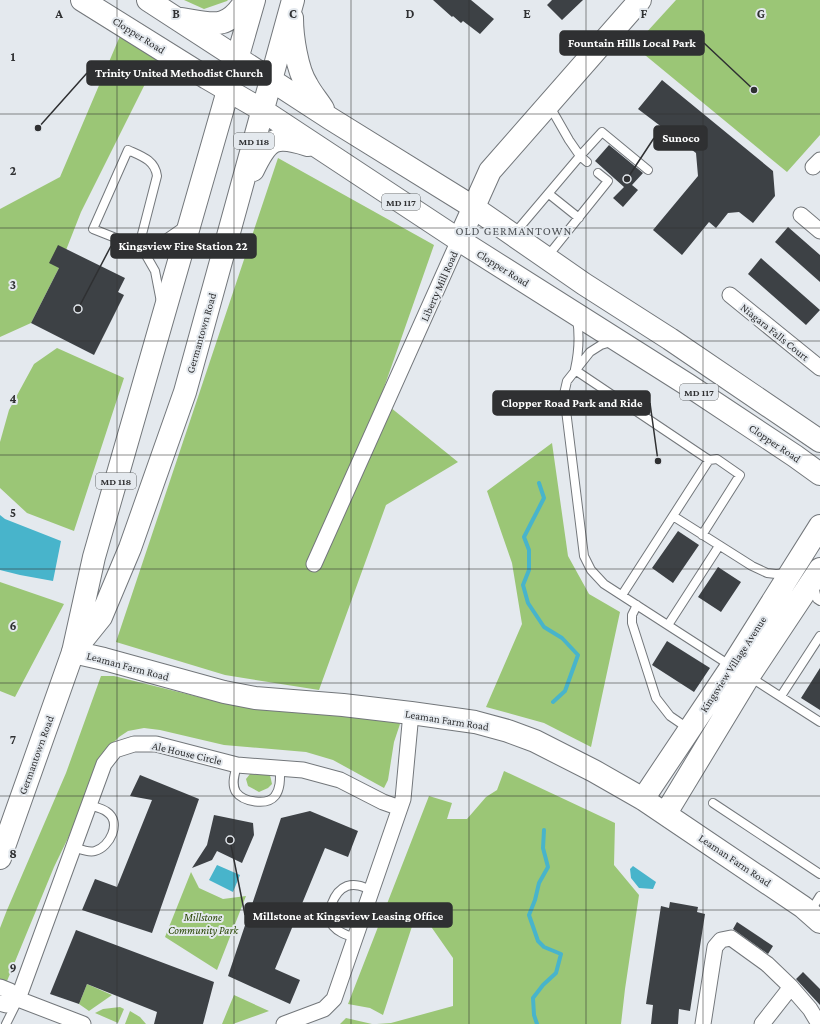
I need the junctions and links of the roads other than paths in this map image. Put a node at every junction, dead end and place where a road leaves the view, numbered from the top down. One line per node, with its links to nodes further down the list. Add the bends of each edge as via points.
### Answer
1 (82, 0): 10 (main road, Clopper Road / MD 117)
2 (148, 0): 7 (main road, MD 117)
3 (246, 0): 7 (main road, via 228,21 213,24)
4 (254, 0): 8 (main road, Germantown Road / MD 118)
5 (640, 0): 11 (main road, Liberty Mill Road)
6 (292, 3): 9 (main road, Germantown Road / MD 118); 13 (main road, via 292,35 306,84)
7 (176, 18): 8 (main road, MD 117)
8 (236, 57): 9 (main road, MD 117); 10 (main road, Germantown Road / MD 118)
9 (270, 79): 12 (main road, Germantown Road / MD 118); 13 (main road, MD 117)
10 (227, 90): 12 (main road, Clopper Road / MD 117); 24 (main road, Germantown Road / MD 118)
11 (549, 104): 15 (lane); 21 (main road, Liberty Mill Road, via 490,171)
12 (262, 110): 14 (main road, Clopper Road / MD 117); 20 (main road, Germantown Road / MD 118)
13 (331, 119): 21 (main road, MD 117)
14 (323, 151): 20 (main road, via 291,140 276,140 262,151); 27 (main road, Clopper Road / MD 117)
15 (580, 156): 16 (lane); 17 (lane, via 602,132); 19 (lane, via 573,171)
16 (587, 162)
17 (648, 170)
18 (598, 173): 23 (lane, via 608,182 587,202)
19 (549, 194): 23 (lane); 26 (lane)
20 (237, 203): 51 (main road, Germantown Road / MD 118, via 185,392 130,548 101,617)
21 (473, 207): 26 (main road, MD 117); 27 (main road, Liberty Mill Road)
22 (801, 215): 25 (street)
23 (579, 218): 29 (lane)
24 (190, 221): 28 (lane, via 158,244); 31 (main road, Germantown Road / MD 118)
25 (820, 231)
26 (513, 235): 29 (main road, MD 117)
27 (459, 240): 32 (main road, Clopper Road / MD 117); 43 (street, Liberty Mill Road)
28 (141, 248): 28 (lane, via 141,238 157,170 148,159 128,150 93,229); 31 (lane, via 155,271)
29 (547, 258): 36 (main road, MD 117)
30 (730, 295): 34 (street, Niagara Falls Court)
31 (164, 312): 51 (main road, Germantown Road / MD 118, via 94,557)
32 (576, 314): 33 (main road, Clopper Road / MD 117); 35 (lane, via 579,348)
33 (617, 340): 35 (lane, via 593,350); 38 (main road, Clopper Road / MD 117)
34 (820, 368)
35 (575, 370): 37 (lane); 46 (lane, via 567,381 564,394 584,556 590,570 604,584)
36 (820, 441)
37 (709, 460): 39 (lane); 41 (lane, via 717,459 740,475)
38 (820, 474)
39 (673, 516): 41 (lane); 46 (lane)
40 (820, 526): 44 (main road, Kingsview Village Avenue)
41 (702, 534): 42 (lane)
42 (719, 546): 44 (lane, via 767,573); 49 (lane)
43 (314, 564)
44 (792, 572): 52 (main road, Kingsview Village Avenue)
45 (816, 574): 47 (lane, via 814,591); 52 (main road, Kingsview Village Avenue)
46 (622, 595): 48 (lane)
47 (820, 601)
48 (637, 605): 49 (lane); 56 (lane, via 632,623 656,698 670,716)
49 (668, 625): 52 (lane)
50 (820, 636): 53 (lane)
51 (73, 652): 54 (main road, Leaman Farm Road, via 255,698); 65 (main road, Germantown Road / MD 118)
52 (741, 671): 53 (lane); 56 (main road, Kingsview Village Avenue); 63 (main road, Kingsview Village Avenue)
53 (781, 696): 55 (lane)
54 (411, 713): 59 (main road, Leaman Farm Road, via 475,722 535,741); 62 (street)
55 (820, 722)
56 (689, 729): 59 (main road, Kingsview Village Avenue)
57 (237, 764): 58 (street, Ale House Circle); 58 (lane, via 233,782 236,792 256,802 275,797); 61 (street, Ale House Circle, via 156,744 134,744 115,750 104,764)
58 (280, 768): 62 (street, Ale House Circle, via 303,770 340,780)
59 (643, 799): 63 (main road, Leaman Farm Road)
60 (713, 803): 66 (lane)
61 (89, 805): 64 (street, Ale House Circle); 64 (lane, via 107,812 112,817 114,827 106,846 95,851)
62 (400, 808): 67 (street)
63 (666, 813): 68 (main road, Leaman Farm Road, via 803,907)
64 (74, 847): 72 (street, Ale House Circle)
65 (0, 858)
66 (820, 874)
67 (371, 890): 69 (street); 69 (lane, via 359,885 347,886 338,892 332,902 329,913 331,925 338,932)
68 (817, 910)
69 (355, 938): 76 (street, via 334,999 324,1009)
70 (0, 987): 72 (street, via 10,991)
71 (791, 987): 77 (street, via 767,964 731,938 721,940 715,948); 78 (street); 79 (street)
72 (18, 999): 73 (street, via 6,1005); 74 (lane, Ale House Circle); 75 (street)
73 (0, 1003)
74 (6, 1024)
75 (83, 1024)
76 (284, 1024)
77 (703, 1024)
78 (762, 1024)
79 (819, 1024)

